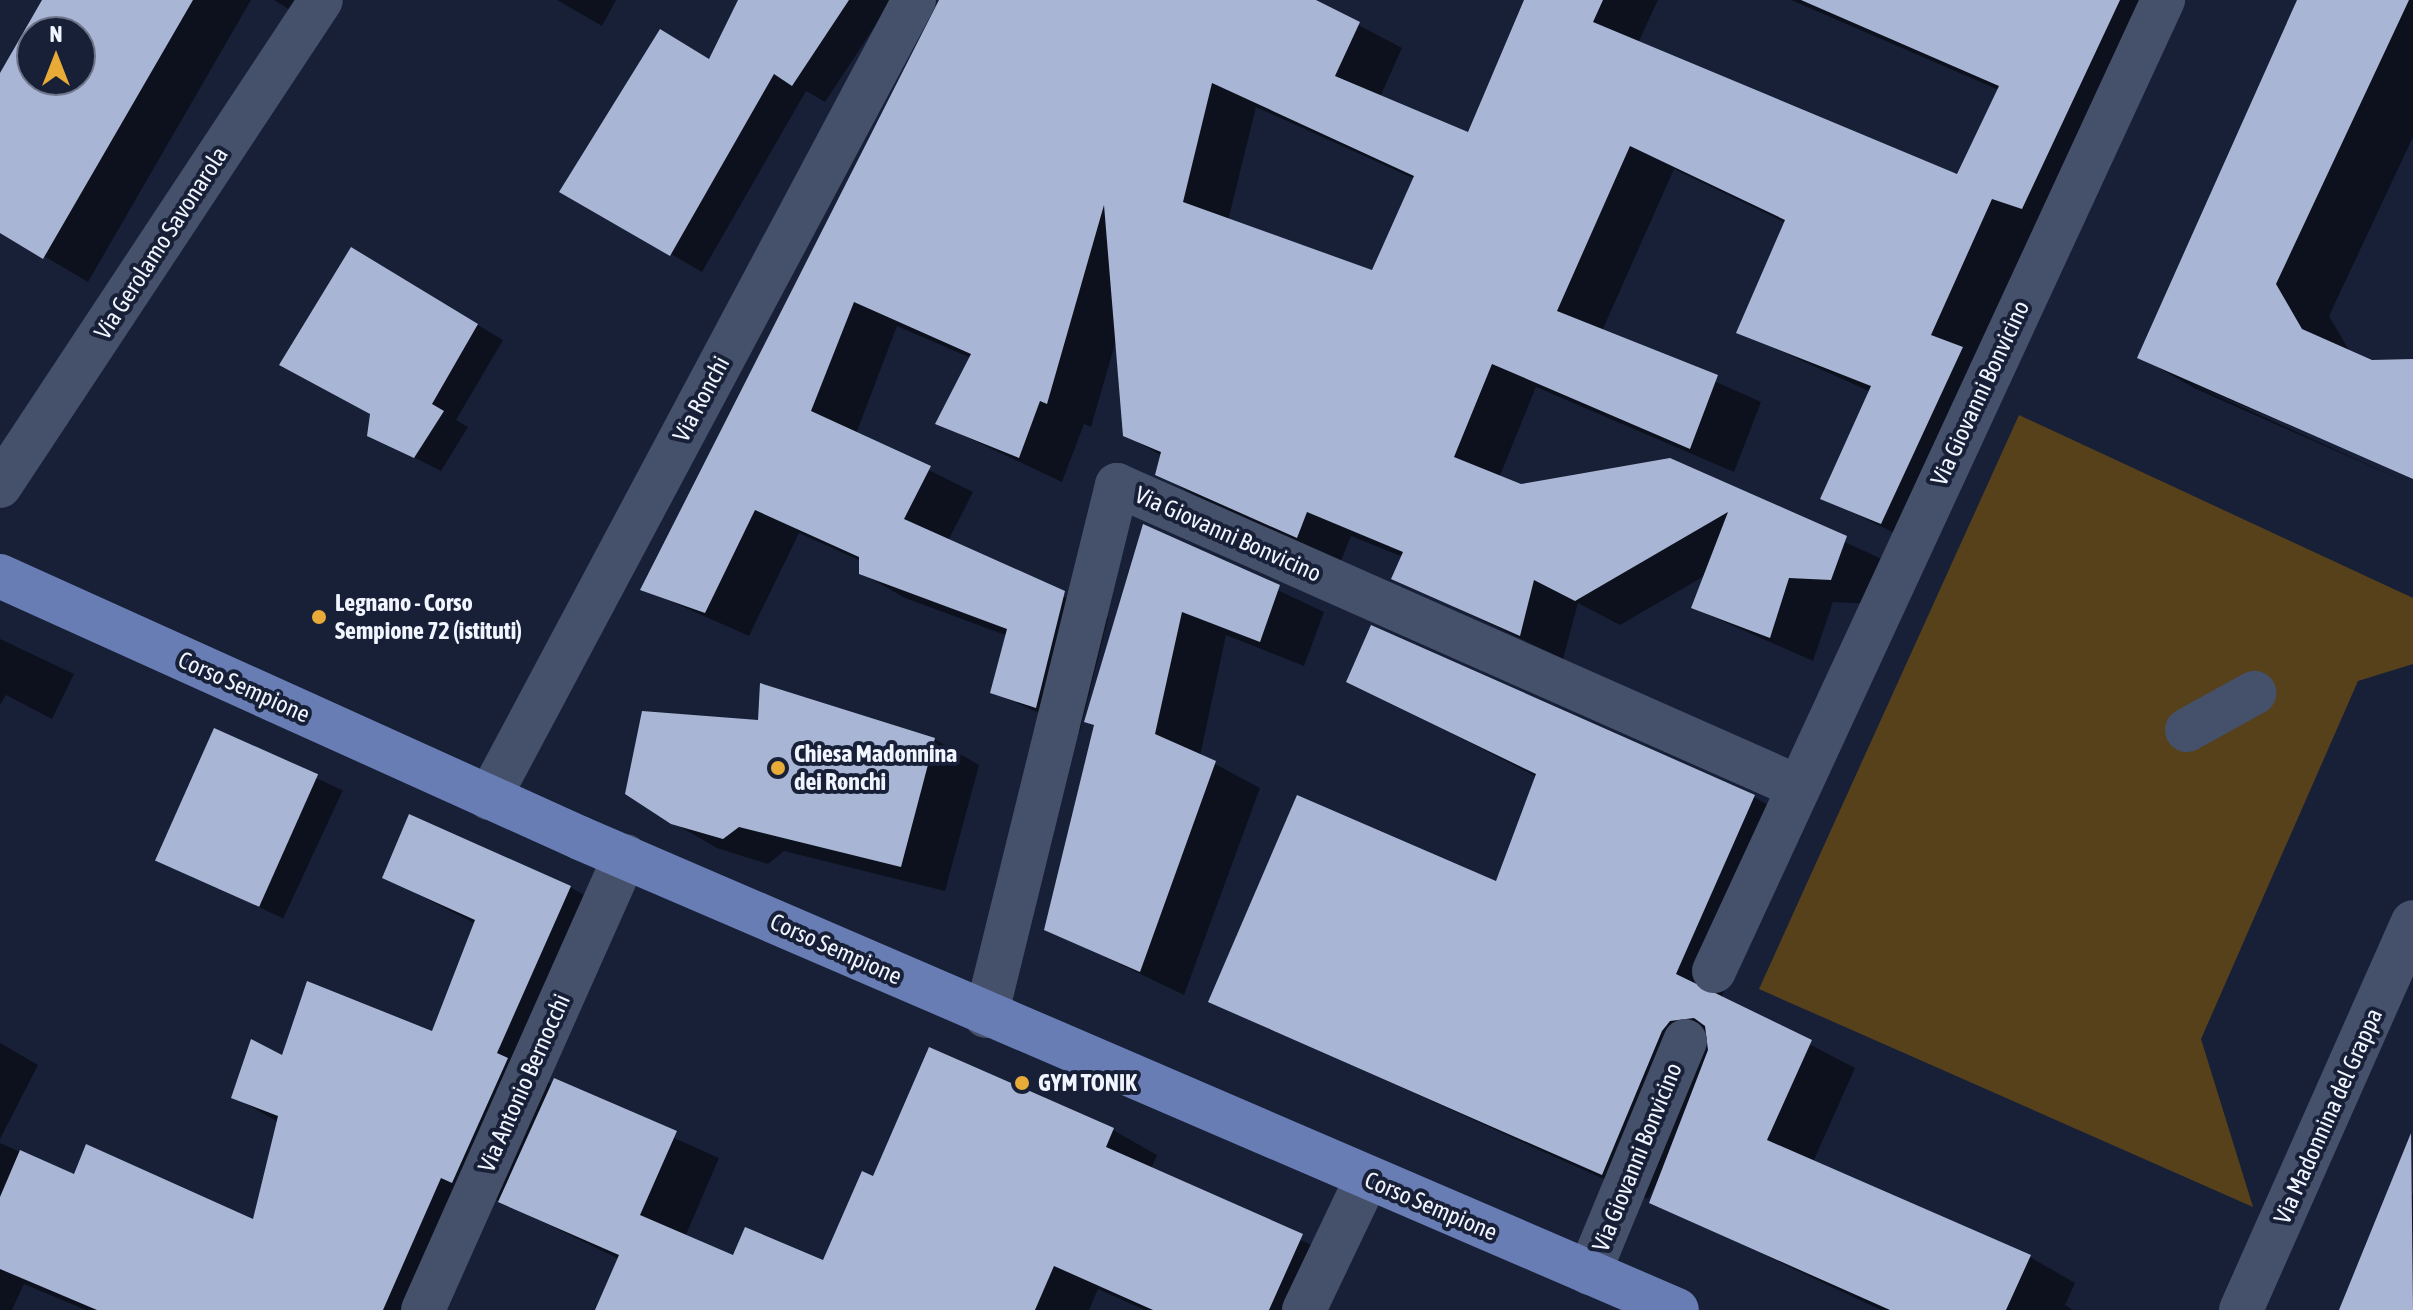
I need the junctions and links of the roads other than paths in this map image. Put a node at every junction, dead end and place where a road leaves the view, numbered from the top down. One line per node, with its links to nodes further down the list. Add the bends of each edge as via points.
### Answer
1 (321, 0): 4 (street, Via Gerolamo Savonarola)
2 (914, 0): 9 (street, Via Ronchi)
3 (2163, 0): 8 (street, Via Giovanni Bonvicino)
4 (0, 486)
5 (0, 576): 9 (main road, Corso Sempione)
6 (2254, 693): 7 (street)
7 (2187, 730)
8 (1796, 786): 12 (street, Via Giovanni Bonvicino); 13 (street, Via Giovanni Bonvicino, via 1117,485)
9 (489, 798): 10 (main road, Corso Sempione)
10 (625, 856): 13 (main road, Corso Sempione); 17 (street, Via Antonio Bernocchi)
11 (2413, 922): 20 (street, Via Madonnina del Grappa)
12 (1714, 971)
13 (986, 1016): 15 (main road, Corso Sempione)
14 (1685, 1041): 16 (street, Via Giovanni Bonvicino)
15 (1367, 1178): 16 (main road, Corso Sempione); 18 (street)
16 (1589, 1273): 19 (main road, Corso Sempione)
17 (423, 1310)
18 (1304, 1310)
19 (1677, 1310)
20 (2241, 1310)

